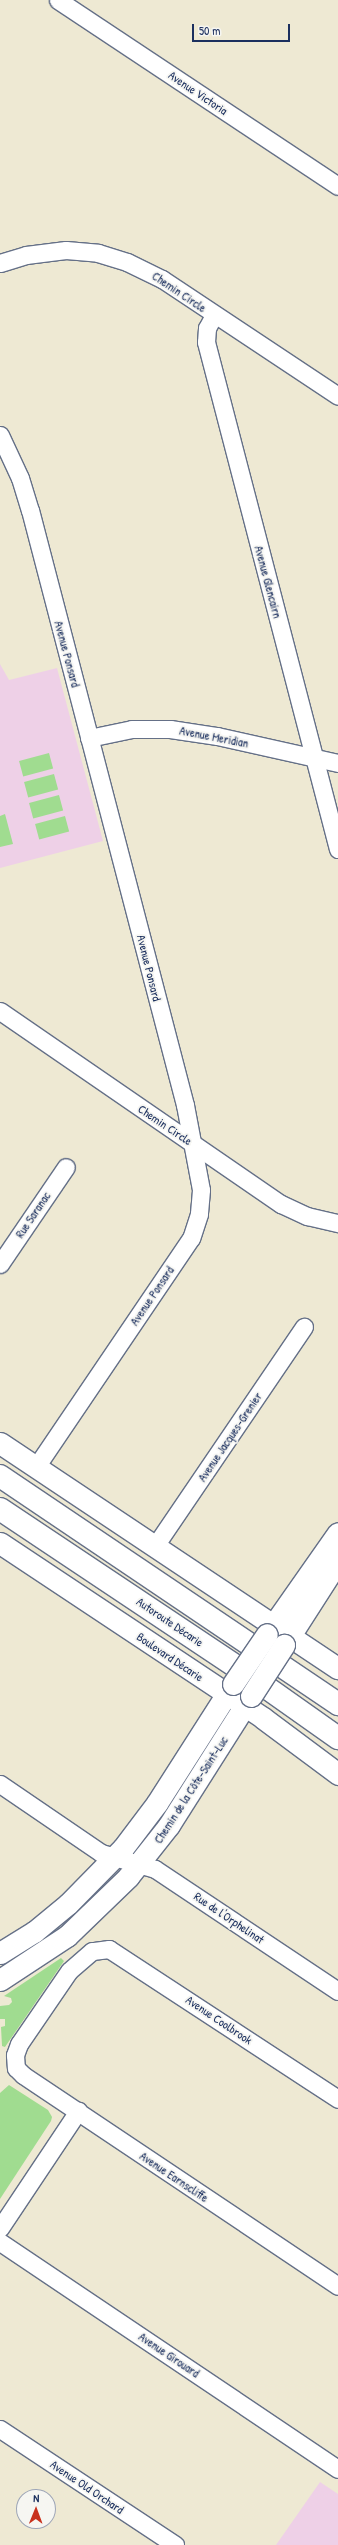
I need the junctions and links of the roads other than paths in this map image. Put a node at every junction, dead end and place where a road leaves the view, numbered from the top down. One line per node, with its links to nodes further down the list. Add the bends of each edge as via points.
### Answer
1 (58, 0): 2 (street, Avenue Victoria)
2 (338, 186)
3 (0, 263): 4 (street, Chemin Circle, via 52,251 77,250 108,256 152,273)
4 (214, 316): 5 (street, Chemin Circle); 8 (street, Avenue Glencairn, via 207,328 206,342)
5 (338, 396)
6 (0, 435): 7 (street, Avenue Ponsard, via 24,489)
7 (89, 738): 8 (street, Avenue Meridian, via 132,729 170,729 217,736); 12 (street, Avenue Ponsard)
8 (314, 758): 9 (street, Avenue Meridian); 10 (street, Avenue Glencairn)
9 (338, 763)
10 (338, 850)
11 (0, 1011): 12 (street, Chemin Circle)
12 (193, 1143): 14 (street, Chemin Circle, via 281,1204 307,1216); 18 (street, Avenue Ponsard, via 199,1169 201,1196 199,1214 191,1238)
13 (66, 1167): 15 (street, Rue Saranac)
14 (338, 1223)
15 (0, 1264)
16 (304, 1327): 23 (street, Avenue Jacques-Grenier)
17 (0, 1443): 18 (main road)
18 (36, 1467): 23 (main road)
19 (0, 1476): 29 (highway)
20 (0, 1509): 30 (highway, Autoroute Décarie, via 246,1672)
21 (338, 1533): 25 (main road, Chemin de la Côte-Saint-Luc)
22 (0, 1543): 27 (main road, Boulevard Décarie)
23 (155, 1546): 25 (main road)
24 (338, 1561): 25 (main road, Chemin de la Côte-Saint-Luc)
25 (279, 1635): 26 (main road); 27 (main road, Chemin de la Côte-Saint-Luc, bridge); 28 (main road, Chemin de la Côte-Saint-Luc, bridge)
26 (338, 1668)
27 (230, 1689): 28 (main road, Boulevard Décarie); 33 (main road, Chemin de la Côte-Saint-Luc, via 148,1816)
28 (248, 1701): 31 (main road, Boulevard Décarie); 34 (main road, Chemin de la Côte-Saint-Luc, via 169,1825)
29 (338, 1704)
30 (338, 1738)
31 (338, 1774)
32 (0, 1784): 33 (street, via 95,1850)
33 (115, 1858): 34 (street, Rue de l'Orphelinat); 36 (main road, Chemin de la Côte-Saint-Luc, via 52,1918)
34 (140, 1864): 37 (main road, Chemin de la Côte-Saint-Luc, via 110,1897 67,1936); 38 (street, Rue de l'Orphelinat, via 154,1869)
35 (98, 1949): 39 (street, Avenue Coolbrook, via 114,1951); 40 (street, Avenue Earnscliffe, via 84,1956 65,1976 19,2044 15,2055 15,2063 23,2075)
36 (0, 1953)
37 (0, 1980)
38 (338, 1991)
39 (338, 2100)
40 (78, 2110): 41 (street); 43 (street, Avenue Earnscliffe)
41 (0, 2228)
42 (0, 2242): 45 (street, Avenue Girouard)
43 (338, 2286)
44 (0, 2429): 46 (street, Avenue Old Orchard)
45 (338, 2469)
46 (175, 2545)

